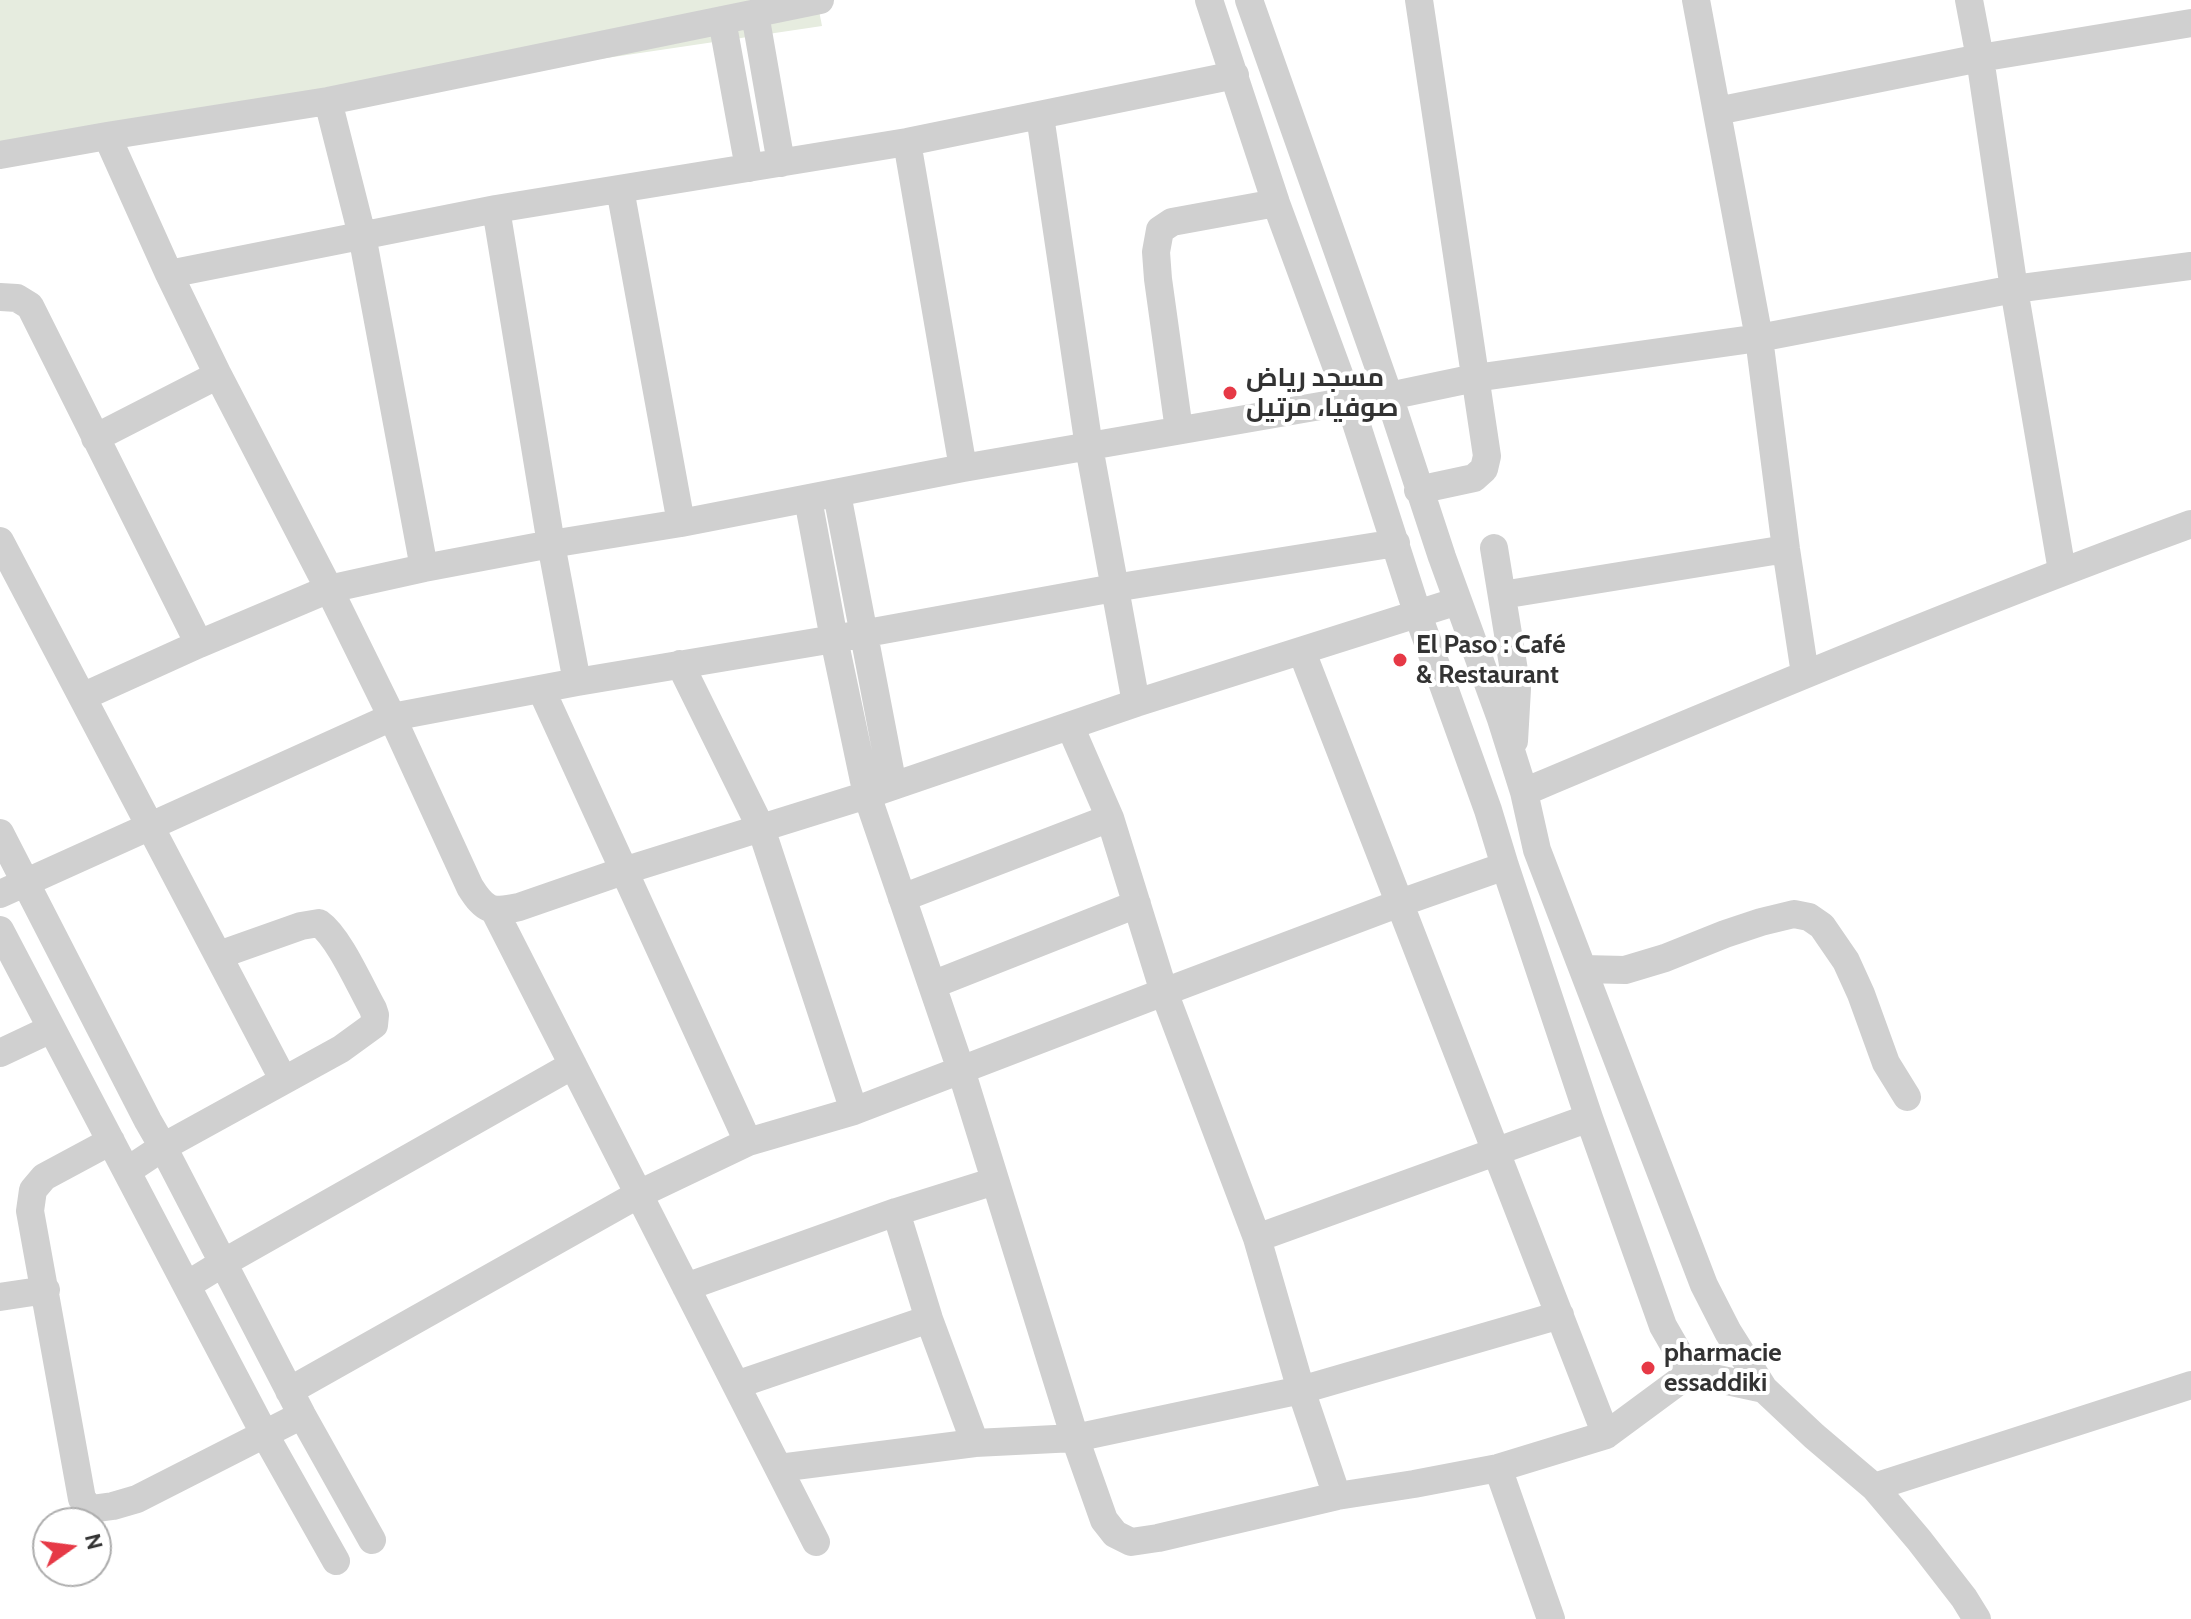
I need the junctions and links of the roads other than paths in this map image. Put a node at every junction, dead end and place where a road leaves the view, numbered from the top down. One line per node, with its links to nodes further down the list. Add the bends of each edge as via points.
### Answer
1 (820, 0): 7 (street)
2 (1209, 0): 11 (street)
3 (1249, 0): 31 (street)
4 (1419, 0): 30 (street)
5 (1696, 0): 13 (street)
6 (1969, 0): 10 (street)
7 (755, 14): 8 (street); 18 (street)
8 (722, 20): 12 (street); 19 (street)
9 (2191, 23): 10 (street)
10 (1980, 58): 13 (street); 26 (street)
11 (1235, 75): 14 (street); 21 (street)
12 (328, 101): 15 (street); 23 (street)
13 (1717, 111): 28 (street)
14 (1040, 116): 16 (street); 35 (street)
15 (107, 136): 17 (street); 25 (street)
16 (907, 142): 18 (street); 36 (street)
17 (0, 155)
18 (781, 163): 19 (street)
19 (749, 168): 20 (street)
20 (620, 189): 22 (street); 40 (street)
21 (1276, 203): 32 (street); 33 (street, via 1172,222 1160,230 1158,279)
22 (496, 209): 23 (street); 44 (street)
23 (362, 235): 25 (street); 47 (street)
24 (2191, 266): 26 (street)
25 (169, 274): 29 (street)
26 (2014, 289): 28 (street); 48 (street)
27 (0, 297): 34 (street, via 30,306)
28 (1759, 338): 30 (street); 46 (street)
29 (218, 375): 34 (street); 50 (street)
30 (1475, 378): 31 (street); 37 (street, via 1487,456 1484,469 1474,478)
31 (1389, 396): 32 (street); 37 (street)
32 (1349, 401): 33 (street); 43 (street)
33 (1179, 430): 35 (street)
34 (95, 438): 56 (street)
35 (1089, 447): 36 (street); 49 (street)
36 (963, 468): 38 (street)
37 (1418, 490): 52 (street)
38 (837, 494): 39 (street); 54 (street)
39 (808, 499): 40 (street); 55 (street)
40 (681, 523): 44 (street)
41 (2191, 524): 48 (street)
42 (0, 541): 62 (street)
43 (1396, 543): 49 (street); 53 (street)
44 (551, 544): 47 (street); 60 (street)
45 (1494, 548): 51 (street)
46 (1786, 549): 51 (street); 59 (street)
47 (424, 568): 50 (street)
48 (2062, 571): 59 (street)
49 (1114, 588): 54 (street); 63 (street)
50 (329, 589): 56 (street); 64 (street)
51 (1502, 595): 66 (street, via 1517,689)
52 (1458, 601): 53 (street); 66 (street)
53 (1418, 615): 57 (street); 73 (street)
54 (863, 633): 55 (street); 67 (street)
55 (834, 639): 58 (street); 67 (street)
56 (199, 644): 62 (street)
57 (1302, 652): 63 (street); 78 (street)
58 (680, 664): 60 (street); 71 (street)
59 (1805, 674): 68 (street)
60 (577, 682): 61 (street)
61 (541, 689): 64 (street); 74 (street)
62 (82, 697): 70 (street)
63 (1136, 703): 65 (street)
64 (392, 717): 70 (street); 80 (street, via 470,887 479,902)
65 (1070, 726): 67 (street); 69 (street)
66 (1513, 754): 68 (street)
67 (880, 791): 71 (street); 77 (street)
68 (1524, 792): 83 (street, via 1537,850)
69 (1110, 818): 77 (street); 79 (street)
70 (151, 827): 75 (street); 82 (street)
71 (761, 828): 74 (street); 92 (street)
72 (0, 833): 75 (street)
73 (1505, 866): 78 (street); 93 (street)
74 (623, 871): 80 (street, via 519,907); 95 (street)
75 (26, 882): 76 (street); 96 (street)
76 (0, 894)
77 (902, 898): 84 (street)
78 (1400, 903): 85 (street); 97 (street)
79 (1137, 904): 84 (street); 85 (street)
80 (494, 910): 88 (street)
81 (0, 930): 86 (street)
82 (219, 955): 90 (street); 90 (street, via 319,923 373,1009 375,1020 369,1030)
83 (1583, 969): 91 (street, via 1625,970 1761,922 1794,914 1809,917 1822,926 1846,961 1886,1063); 113 (street, via 1704,1285)
84 (932, 985): 89 (street)
85 (1164, 992): 89 (street); 102 (street)
86 (51, 1029): 87 (street); 94 (street)
87 (0, 1053)
88 (573, 1065): 100 (street); 103 (street)
89 (961, 1070): 92 (street); 99 (street)
90 (283, 1079): 96 (street)
91 (1907, 1097)
92 (854, 1111): 95 (street)
93 (1589, 1118): 97 (street); 110 (street, via 1663,1326)
94 (111, 1141): 98 (street); 106 (street, via 44,1177 33,1190 30,1211)
95 (748, 1142): 100 (street)
96 (163, 1147): 98 (street); 103 (street)
97 (1496, 1152): 102 (street); 108 (street)
98 (127, 1171): 104 (street)
99 (995, 1181): 101 (street); 118 (street)
100 (639, 1194): 105 (street); 115 (street)
101 (896, 1212): 105 (street); 109 (street)
102 (1257, 1238): 114 (street)
103 (223, 1263): 104 (street); 115 (street)
104 (187, 1285): 116 (street)
105 (686, 1287): 111 (street)
106 (46, 1290): 107 (street); 116 (street, via 78,1485 91,1509 137,1499)
107 (0, 1297)
108 (1560, 1315): 114 (street); 117 (street)
109 (929, 1319): 111 (street); 119 (street)
110 (1690, 1373): 113 (street); 117 (street)
111 (736, 1385): 120 (street)
112 (2191, 1385): 122 (street)
113 (1764, 1389): 122 (street)
114 (1301, 1390): 118 (street); 123 (street)
115 (295, 1403): 116 (street); 124 (street)
116 (265, 1435): 126 (street)
117 (1606, 1435): 121 (street)
118 (1075, 1438): 119 (street); 123 (street, via 1104,1520 1131,1542)
119 (975, 1443): 120 (street)
120 (779, 1468): 125 (street)
121 (1498, 1468): 123 (street); 127 (street)
122 (1874, 1487): 128 (street)
123 (1337, 1496)
124 (372, 1540)
125 (816, 1542)
126 (336, 1561)
127 (1551, 1619)
128 (1977, 1619)

